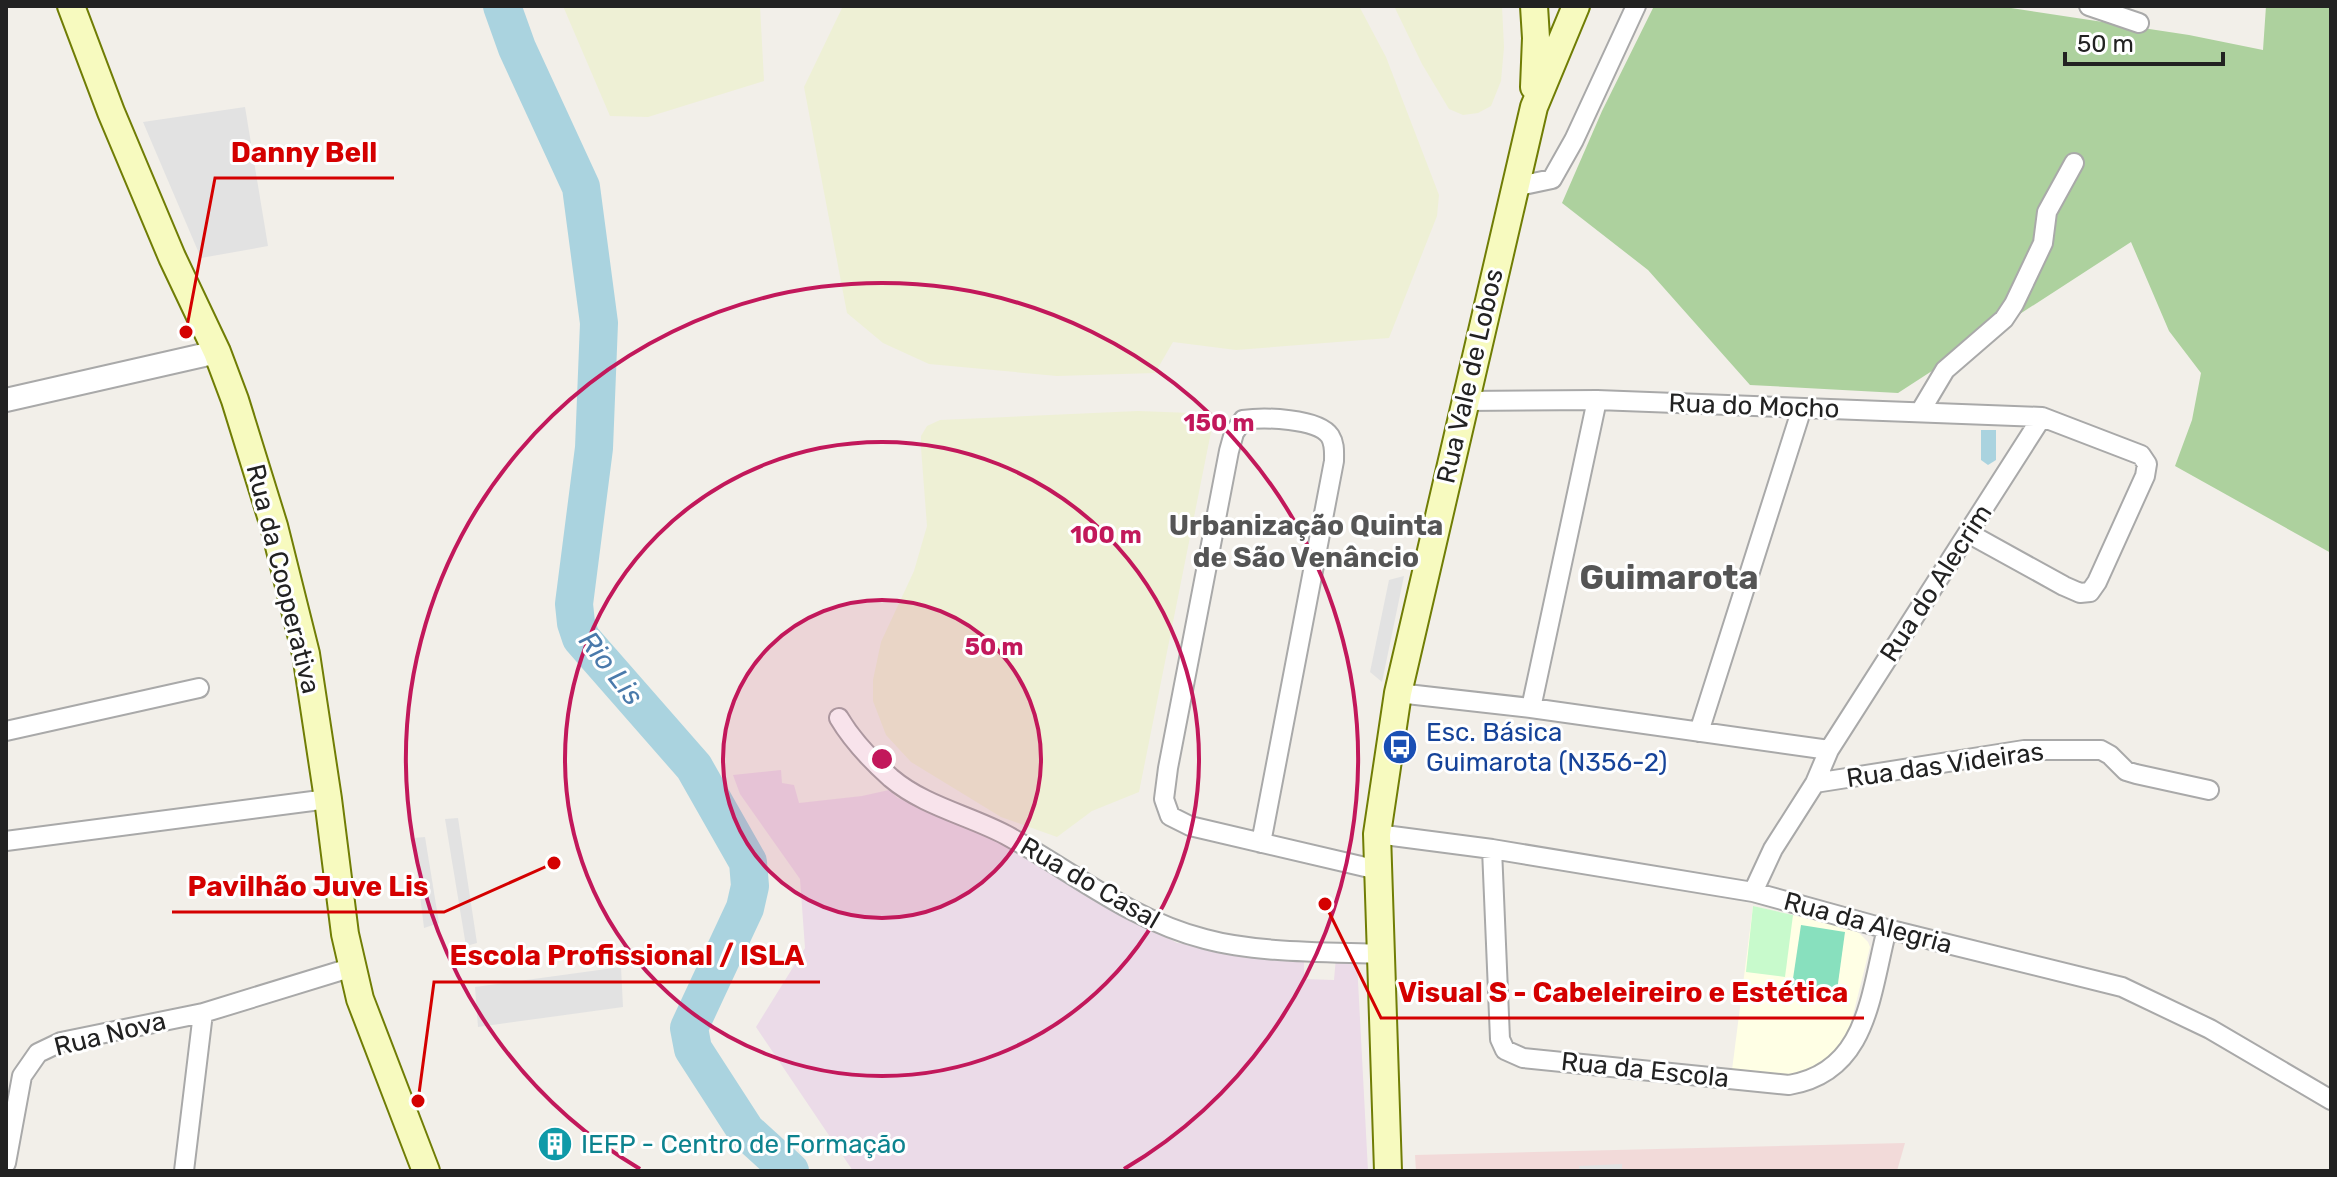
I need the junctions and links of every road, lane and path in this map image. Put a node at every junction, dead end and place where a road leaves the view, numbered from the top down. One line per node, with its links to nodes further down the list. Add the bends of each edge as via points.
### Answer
1 (71, 6): 10 (main road, Rua da Cooperativa, via 172,257)
2 (1534, 6): 7 (main road)
3 (1576, 6): 7 (main road)
4 (1636, 6): 9 (street, via 1552,179)
5 (2089, 6): 6 (street)
6 (2139, 23)
7 (1534, 107): 9 (main road, Rua Vale de Lobos)
8 (2074, 163): 15 (street, via 2047,212 2043,243 2014,304 1945,370)
9 (1514, 187): 13 (main road, Rua Vale de Lobos)
10 (217, 352): 11 (street); 27 (main road, Rua da Cooperativa, via 274,526 306,654)
11 (6, 400)
12 (1597, 400): 13 (street, Rua do Mocho); 14 (street, Rua do Mocho); 20 (street)
13 (1464, 401): 19 (main road, Rua Vale de Lobos)
14 (1802, 408): 15 (street, Rua do Mocho); 23 (street)
15 (1920, 412): 16 (street, Rua do Mocho)
16 (2042, 417): 17 (street, Rua do Alecrim); 17 (street, via 2141,455 2147,464 2097,582 2090,592 2080,593)
17 (1968, 533): 24 (street, Rua do Alecrim)
18 (199, 688): 22 (street)
19 (1398, 693): 20 (street); 28 (main road, Rua Vale de Lobos)
20 (1531, 708): 23 (street)
21 (839, 718): 35 (street, Rua do Casal, via 892,779 1176,931 1210,941 1288,950)
22 (6, 731)
23 (1699, 732): 24 (street)
24 (1829, 750): 25 (street, Rua do Alecrim)
25 (1815, 783): 26 (street, Rua das Videiras, via 2024,750 2091,748 2110,755 2126,771); 33 (street, Rua do Alecrim)
26 (2209, 790)
27 (328, 799): 29 (street); 36 (main road, Rua da Cooperativa)
28 (1377, 834): 31 (street, Rua da Alegria); 32 (main road, Rua Vale de Lobos)
29 (6, 841)
30 (1261, 843): 30 (street, via 1190,826 1170,816 1164,799 1229,451 1243,420 1262,418 1317,426 1329,433 1334,461); 32 (street)
31 (1492, 849): 33 (street, Rua da Alegria); 34 (street, Rua da Escola, via 1500,1039 1513,1056 1789,1085 1809,1082 1853,1047)
32 (1378, 870): 35 (main road, Rua Vale de Lobos)
33 (1753, 892): 34 (street, Rua da Alegria)
34 (1887, 929): 39 (street, Rua da Alegria, via 2122,987 2210,1029)
35 (1381, 954): 43 (main road, Rua Vale de Lobos)
36 (353, 967): 37 (street, Rua Nova); 42 (main road, Rua da Cooperativa, via 368,1023)
37 (203, 1013): 38 (street, Rua Nova, via 61,1042 38,1053); 41 (street)
38 (14, 1078): 40 (street, Rua Nova)
39 (2331, 1100)
40 (6, 1163)
41 (184, 1171)
42 (426, 1171)
43 (1388, 1171)

